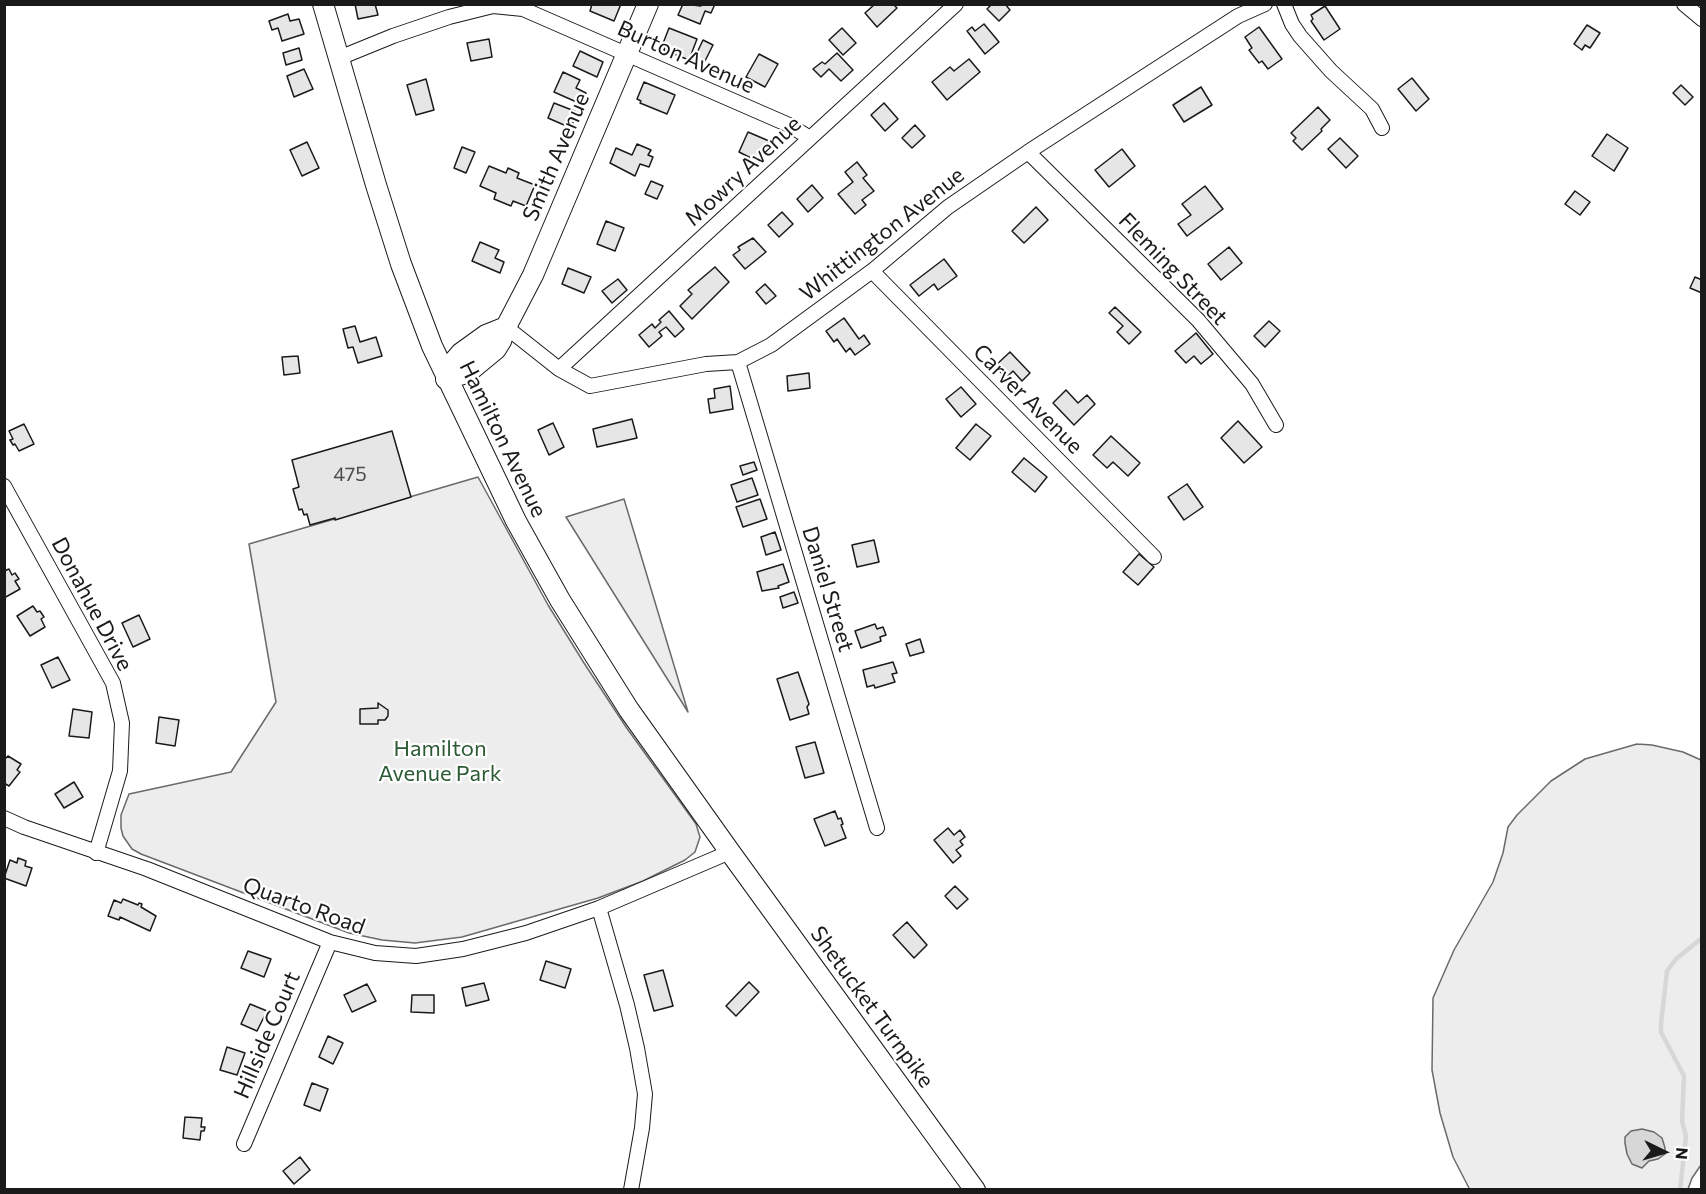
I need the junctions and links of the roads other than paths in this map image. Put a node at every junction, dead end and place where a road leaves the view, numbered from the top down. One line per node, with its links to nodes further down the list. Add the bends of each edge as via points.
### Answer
1 (323, 4): 9 (main road, Hamilton Avenue)
2 (648, 4): 8 (main road, Smith Avenue)
3 (957, 4): 11 (street, Mowry Avenue)
4 (1265, 4): 12 (street, Whittington Avenue, via 1238,16)
5 (1284, 4): 10 (street, via 1300,36 1372,109)
6 (1684, 4): 7 (street)
7 (1701, 19)
8 (626, 54): 9 (street, Burton Avenue, via 524,9 492,6 449,16); 11 (street, Burton Avenue, via 789,125); 14 (main road, Smith Avenue, via 533,275)
9 (339, 58): 17 (main road, Hamilton Avenue, via 401,264)
10 (1382, 128)
11 (810, 138): 16 (street, Mowry Avenue)
12 (1028, 152): 13 (street, Whittington Avenue, via 948,207); 18 (street, Fleming Street, via 1198,320 1252,384)
13 (872, 271): 15 (street, Whittington Avenue, via 771,345); 20 (street, Carver Avenue)
14 (506, 327): 16 (street, Whittington Avenue); 17 (main road, Smith Avenue, via 490,355 467,373)
15 (738, 362): 16 (street, Whittington Avenue, via 706,364 590,386); 22 (street, Daniel Street)
16 (559, 369)
17 (446, 379): 23 (main road, Hamilton Avenue, via 560,600 629,710)
18 (1276, 425)
19 (4, 486): 24 (street, Donahue Drive, via 113,683 122,723 120,771)
20 (1155, 557)
21 (4, 818): 24 (street, Quarto Road)
22 (877, 828)
23 (730, 852): 25 (street, Quarto Road); 29 (main road, Shetucket Turnpike)
24 (96, 853): 26 (street, Quarto Road, via 147,869)
25 (599, 908): 26 (street, Quarto Road, via 526,933 416,956 375,953); 28 (street, via 630,1016 645,1094)
26 (330, 942): 27 (street, Hillside Court)
27 (244, 1144)
28 (631, 1190)
29 (975, 1190)

